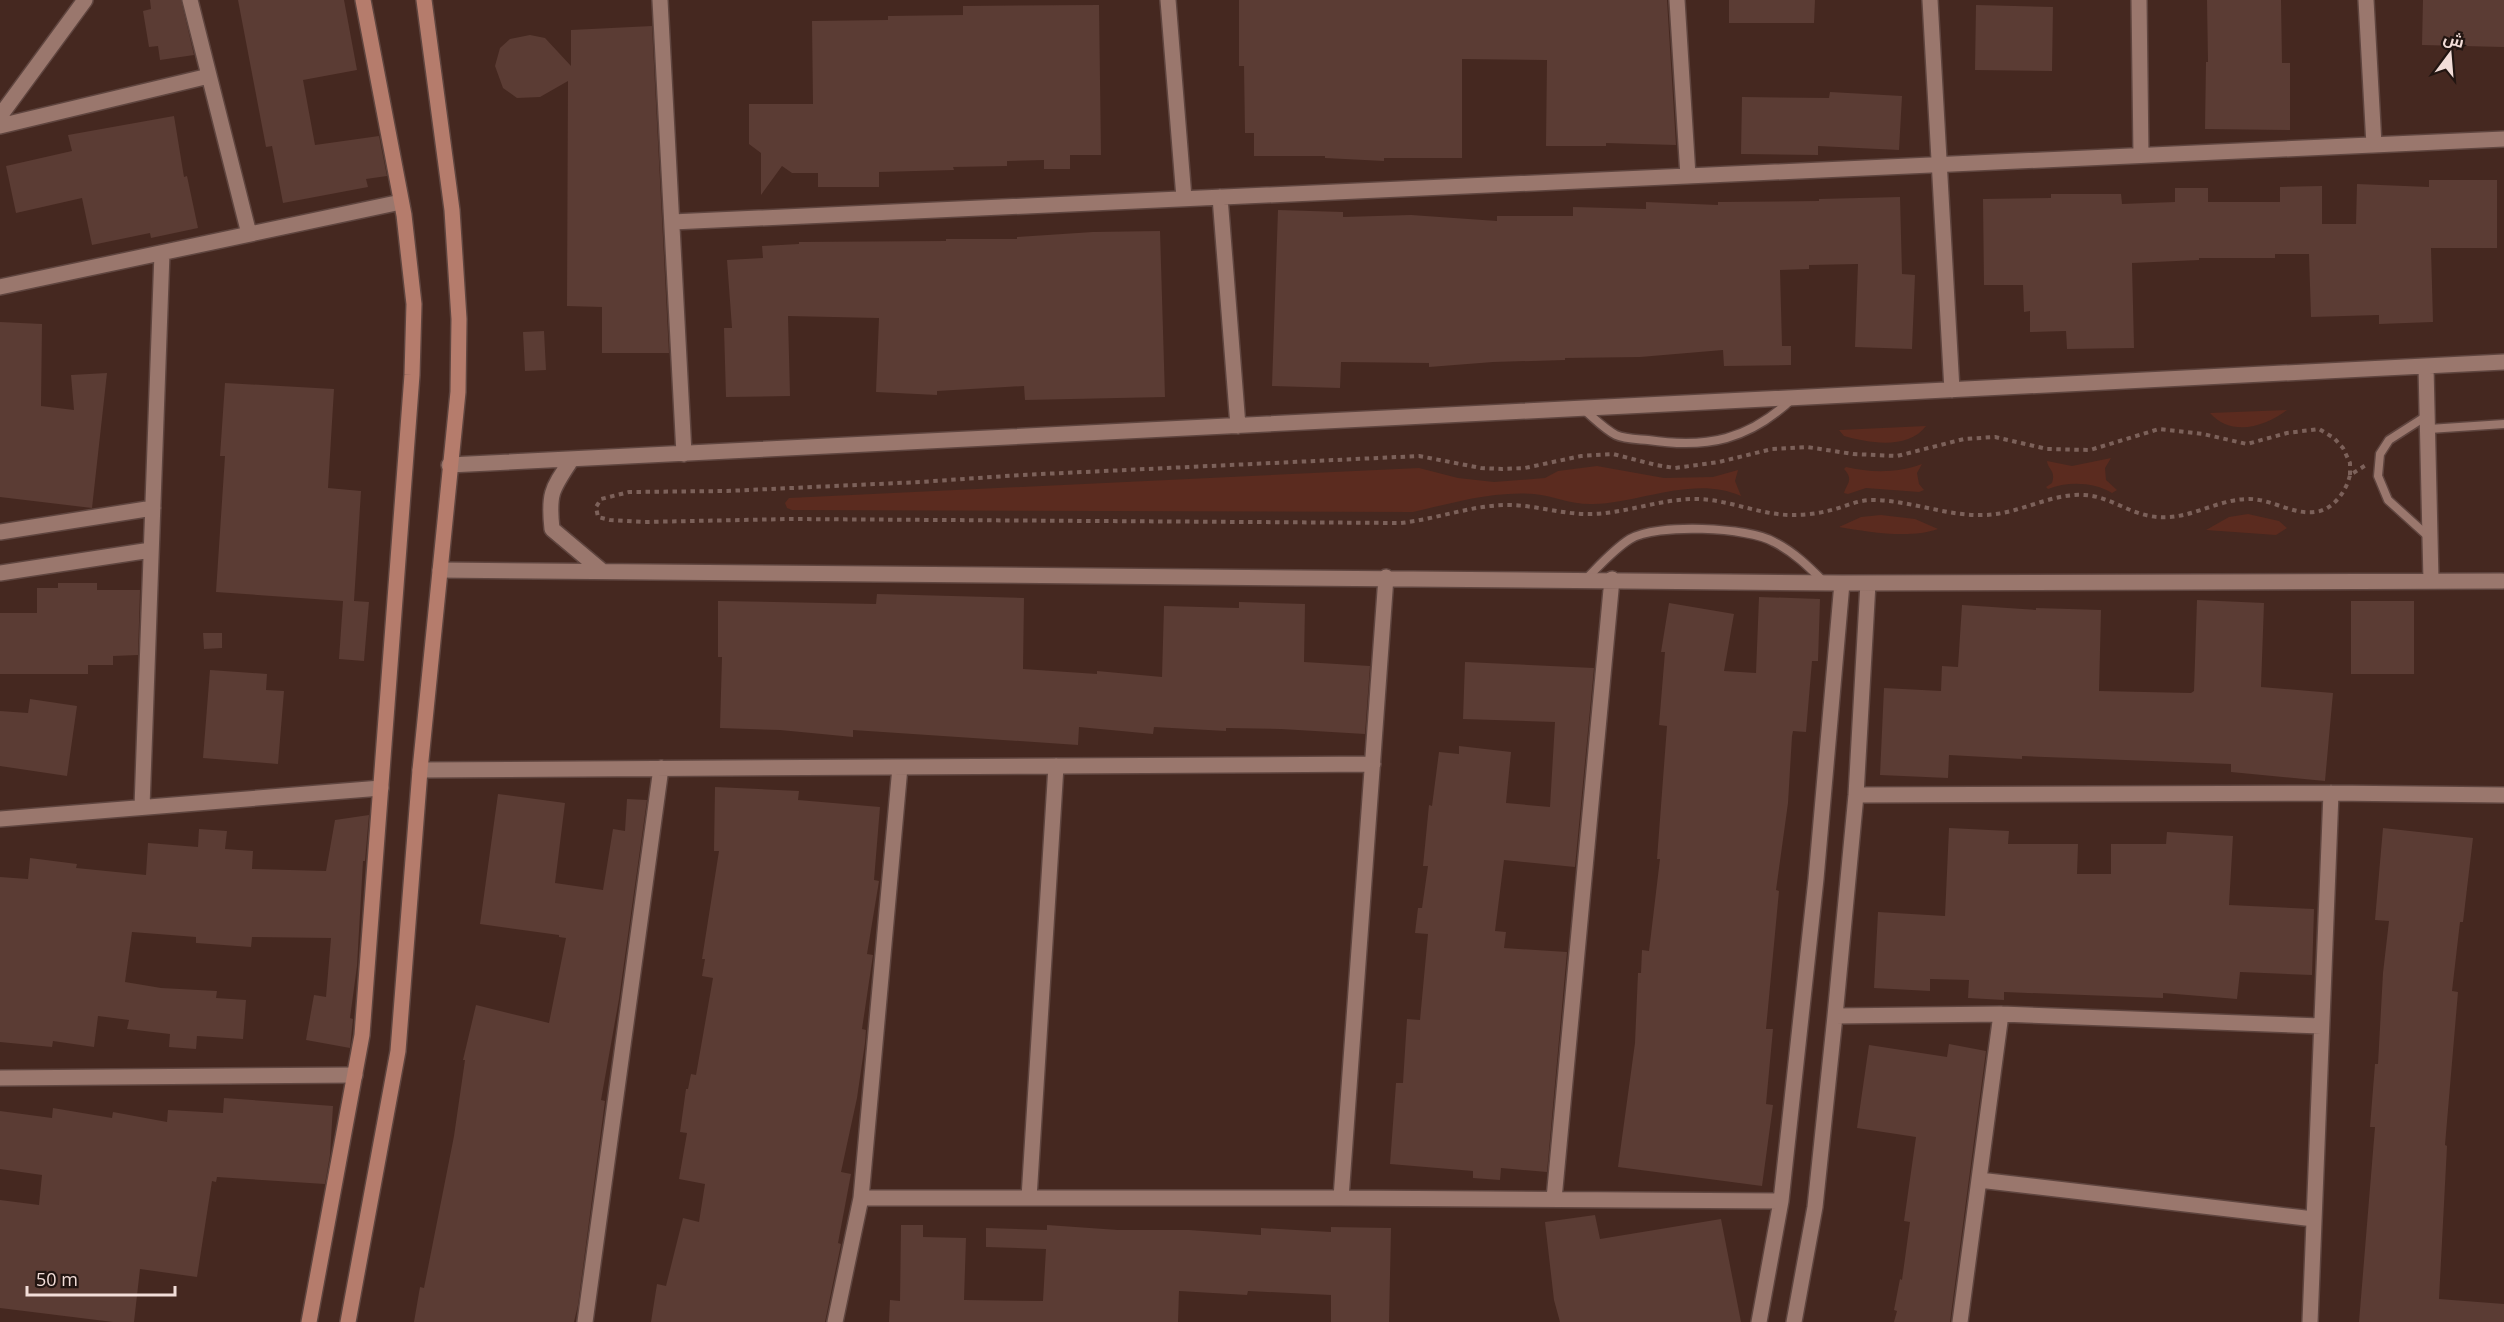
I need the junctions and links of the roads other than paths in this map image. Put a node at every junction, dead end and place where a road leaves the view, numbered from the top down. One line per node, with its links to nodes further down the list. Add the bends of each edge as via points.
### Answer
1 (85, 0): 12 (street)
2 (190, 0): 11 (street)
3 (363, 0): 21 (main road)
4 (424, 0): 36 (main road, via 452,210 459,319 458,392)
5 (660, 0): 22 (street)
6 (1168, 0): 20 (street)
7 (1677, 0): 18 (street)
8 (1930, 0): 17 (street)
9 (2139, 0): 16 (street)
10 (2366, 0): 15 (street)
11 (209, 76): 13 (street); 23 (street)
12 (0, 116)
13 (0, 126)
14 (2504, 139): 15 (street)
15 (2374, 145): 16 (street)
16 (2141, 155): 17 (street)
17 (1939, 165): 18 (street); 28 (street)
18 (1688, 176): 19 (street)
19 (1220, 197): 20 (street); 33 (street)
20 (1184, 198): 22 (street)
21 (401, 202): 23 (street); 57 (main road, via 414,304 412,375)
22 (672, 222): 34 (street)
23 (249, 234): 24 (street)
24 (162, 253): 25 (street); 37 (street)
25 (0, 287)
26 (2504, 362): 27 (street)
27 (2426, 367): 28 (street); 31 (street)
28 (1952, 390): 29 (street)
29 (1793, 398): 30 (street); 30 (lane, via 1744,434 1704,443 1617,436)
30 (1583, 409): 33 (street)
31 (2428, 422): 32 (lane); 39 (street); 39 (lane, via 2389,440 2380,454 2378,476 2388,500)
32 (2504, 424)
33 (1238, 426): 34 (street)
34 (684, 454): 35 (street)
35 (572, 459): 36 (street); 42 (street, via 553,488 549,504 552,529)
36 (449, 465): 41 (main road)
37 (153, 508): 38 (street); 40 (street)
38 (0, 532)
39 (2431, 539): 47 (street)
40 (151, 550): 43 (street); 61 (street)
41 (440, 570): 42 (street); 56 (main road)
42 (602, 571): 44 (street)
43 (0, 573)
44 (1386, 577): 45 (street); 52 (street)
45 (1586, 579): 46 (street); 49 (lane, via 1632,537 1698,528 1772,540 1802,560)
46 (1612, 579): 49 (street); 72 (street)
47 (2431, 580): 48 (street); 51 (street)
48 (2502, 581)
49 (1824, 582): 50 (street)
50 (1842, 583): 51 (street); 73 (street, via 1816,879)
51 (1868, 583): 59 (street)
52 (1373, 764): 53 (street); 71 (street)
53 (1056, 766): 54 (street); 70 (street)
54 (900, 767): 55 (street); 69 (street)
55 (661, 768): 56 (street); 77 (street)
56 (420, 770): 76 (main road, via 398,1051)
57 (381, 788): 61 (street); 66 (main road, via 362,1035)
58 (2331, 793): 59 (street); 60 (street); 65 (street)
59 (1856, 795): 64 (street)
60 (2504, 795)
61 (142, 807): 62 (street)
62 (0, 819)
63 (2001, 1014): 64 (street); 65 (street); 68 (street)
64 (1835, 1016): 80 (street, via 1815,1208)
65 (2321, 1026): 74 (street)
66 (355, 1075): 67 (street); 75 (main road)
67 (0, 1078)
68 (1979, 1179): 74 (street); 81 (street)
69 (861, 1198): 70 (street); 78 (street)
70 (1029, 1198): 71 (street)
71 (1341, 1198): 72 (street)
72 (1554, 1199): 73 (street)
73 (1781, 1201): 79 (street)
74 (2314, 1219): 82 (street)
75 (309, 1322)
76 (348, 1322)
77 (585, 1322)
78 (835, 1322)
79 (1759, 1322)
80 (1794, 1322)
81 (1960, 1322)
82 (2310, 1322)

